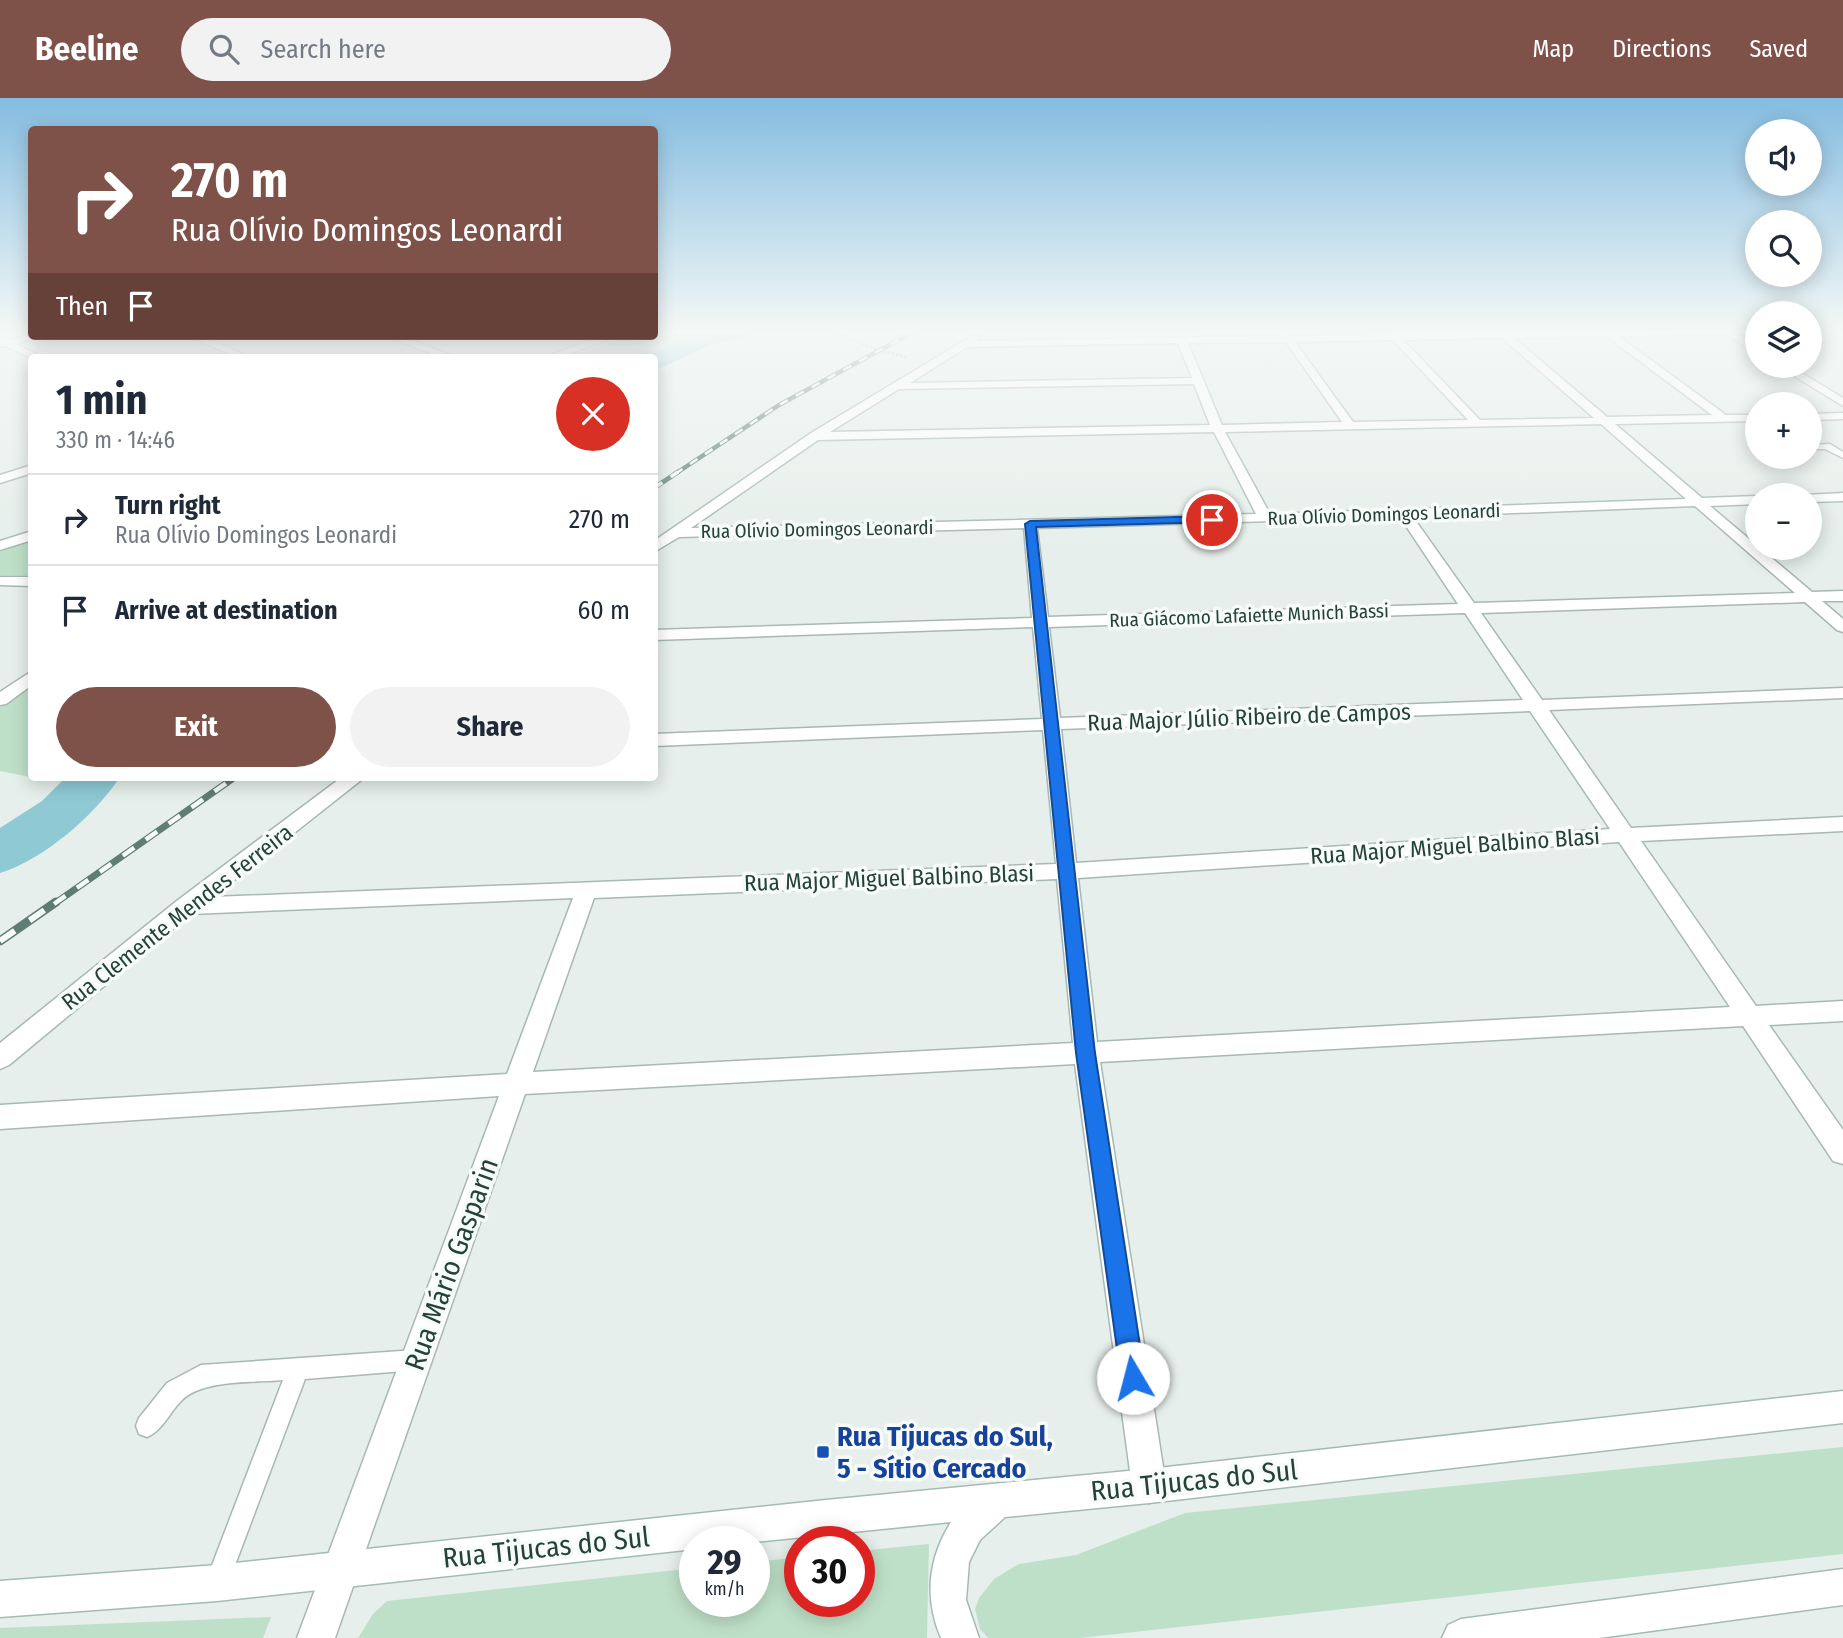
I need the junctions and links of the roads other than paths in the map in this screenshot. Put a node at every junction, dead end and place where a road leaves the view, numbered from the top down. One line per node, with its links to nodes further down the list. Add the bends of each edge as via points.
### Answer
1 (867, 403): 15 (street)
2 (1208, 403): 14 (street)
3 (1334, 403): 13 (street)
4 (1458, 403): 12 (street)
5 (1582, 403): 11 (street)
6 (1702, 403): 10 (street)
7 (1843, 416): 8 (street)
8 (1822, 417)
9 (1745, 418): 10 (street)
10 (1724, 419): 11 (street)
11 (1604, 422): 12 (street); 25 (street)
12 (1478, 424): 13 (street)
13 (1350, 426): 14 (street)
14 (1219, 429): 15 (street); 27 (street)
15 (815, 436): 29 (street)
16 (1822, 446): 17 (lane)
17 (1843, 456)
18 (0, 463): 20 (street)
19 (28, 470): 20 (street)
20 (17, 474): 21 (street)
21 (0, 479)
22 (1843, 497): 23 (street)
23 (1822, 498)
24 (1745, 500): 25 (street, Rua Olívio Domingos Leonardi)
25 (1698, 502): 26 (street, Rua Olívio Domingos Leonardi); 36 (street)
26 (1404, 513): 27 (street, Rua Olívio Domingos Leonardi); 37 (street)
27 (1265, 518): 28 (street, Rua Olívio Domingos Leonardi)
28 (1030, 524): 29 (street, Rua Olívio Domingos Leonardi); 38 (street)
29 (674, 533): 31 (street)
30 (28, 536): 32 (street)
31 (658, 545)
32 (0, 546)
33 (0, 581): 34 (street)
34 (28, 582)
35 (1843, 596): 36 (street, Rua Giácomo Lafaiette Munich Bassi)
36 (1807, 597): 37 (street, Rua Giácomo Lafaiette Munich Bassi); 39 (street)
37 (1470, 608): 38 (street, Rua Giácomo Lafaiette Munich Bassi); 45 (street)
38 (1040, 621): 40 (street, Rua Giácomo Lafaiette Munich Bassi); 46 (street)
39 (1843, 627)
40 (658, 635)
41 (25, 681): 42 (street); 44 (street)
42 (0, 687)
43 (1843, 693): 45 (street, Rua Major Júlio Ribeiro de Campos)
44 (0, 700)
45 (1537, 706): 46 (street, Rua Major Júlio Ribeiro de Campos); 50 (street)
46 (1051, 724): 47 (street, Rua Major Júlio Ribeiro de Campos); 51 (street)
47 (658, 740)
48 (350, 781): 53 (street, Rua Clemente Mendes Ferreira)
49 (1843, 824): 50 (street, Rua Major Miguel Balbino Blasi)
50 (1626, 835): 51 (street, Rua Major Miguel Balbino Blasi); 55 (street)
51 (1067, 871): 52 (street, Rua Major Miguel Balbino Blasi); 56 (street)
52 (586, 891): 53 (street, Rua Major Miguel Balbino Blasi); 58 (street, Rua Mário Gasparin)
53 (187, 906): 57 (street, Rua Clemente Mendes Ferreira)
54 (1843, 1011): 55 (street)
55 (1750, 1016): 56 (street); 60 (street)
56 (1086, 1053): 58 (street); 65 (street)
57 (0, 1058)
58 (516, 1084): 59 (street); 61 (street, Rua Mário Gasparin)
59 (0, 1117)
60 (1843, 1152)
61 (416, 1360): 62 (lane); 67 (street, Rua Mário Gasparin)
62 (298, 1369): 64 (lane, via 201,1376 175,1391); 68 (lane)
63 (1843, 1407): 65 (street, Rua Tijucas do Sul)
64 (147, 1426)
65 (1149, 1486): 66 (street, Rua Tijucas do Sul)
66 (999, 1501): 67 (street, Rua Tijucas do Sul); 72 (street, via 964,1529 954,1550 948,1602)
67 (341, 1569): 68 (street, Rua Tijucas do Sul); 71 (street, Rua Mário Gasparin)
68 (217, 1583): 70 (street, Rua Tijucas do Sul)
69 (1843, 1587): 73 (street)
70 (0, 1599)
71 (316, 1638)
72 (960, 1638)
73 (1461, 1638)

